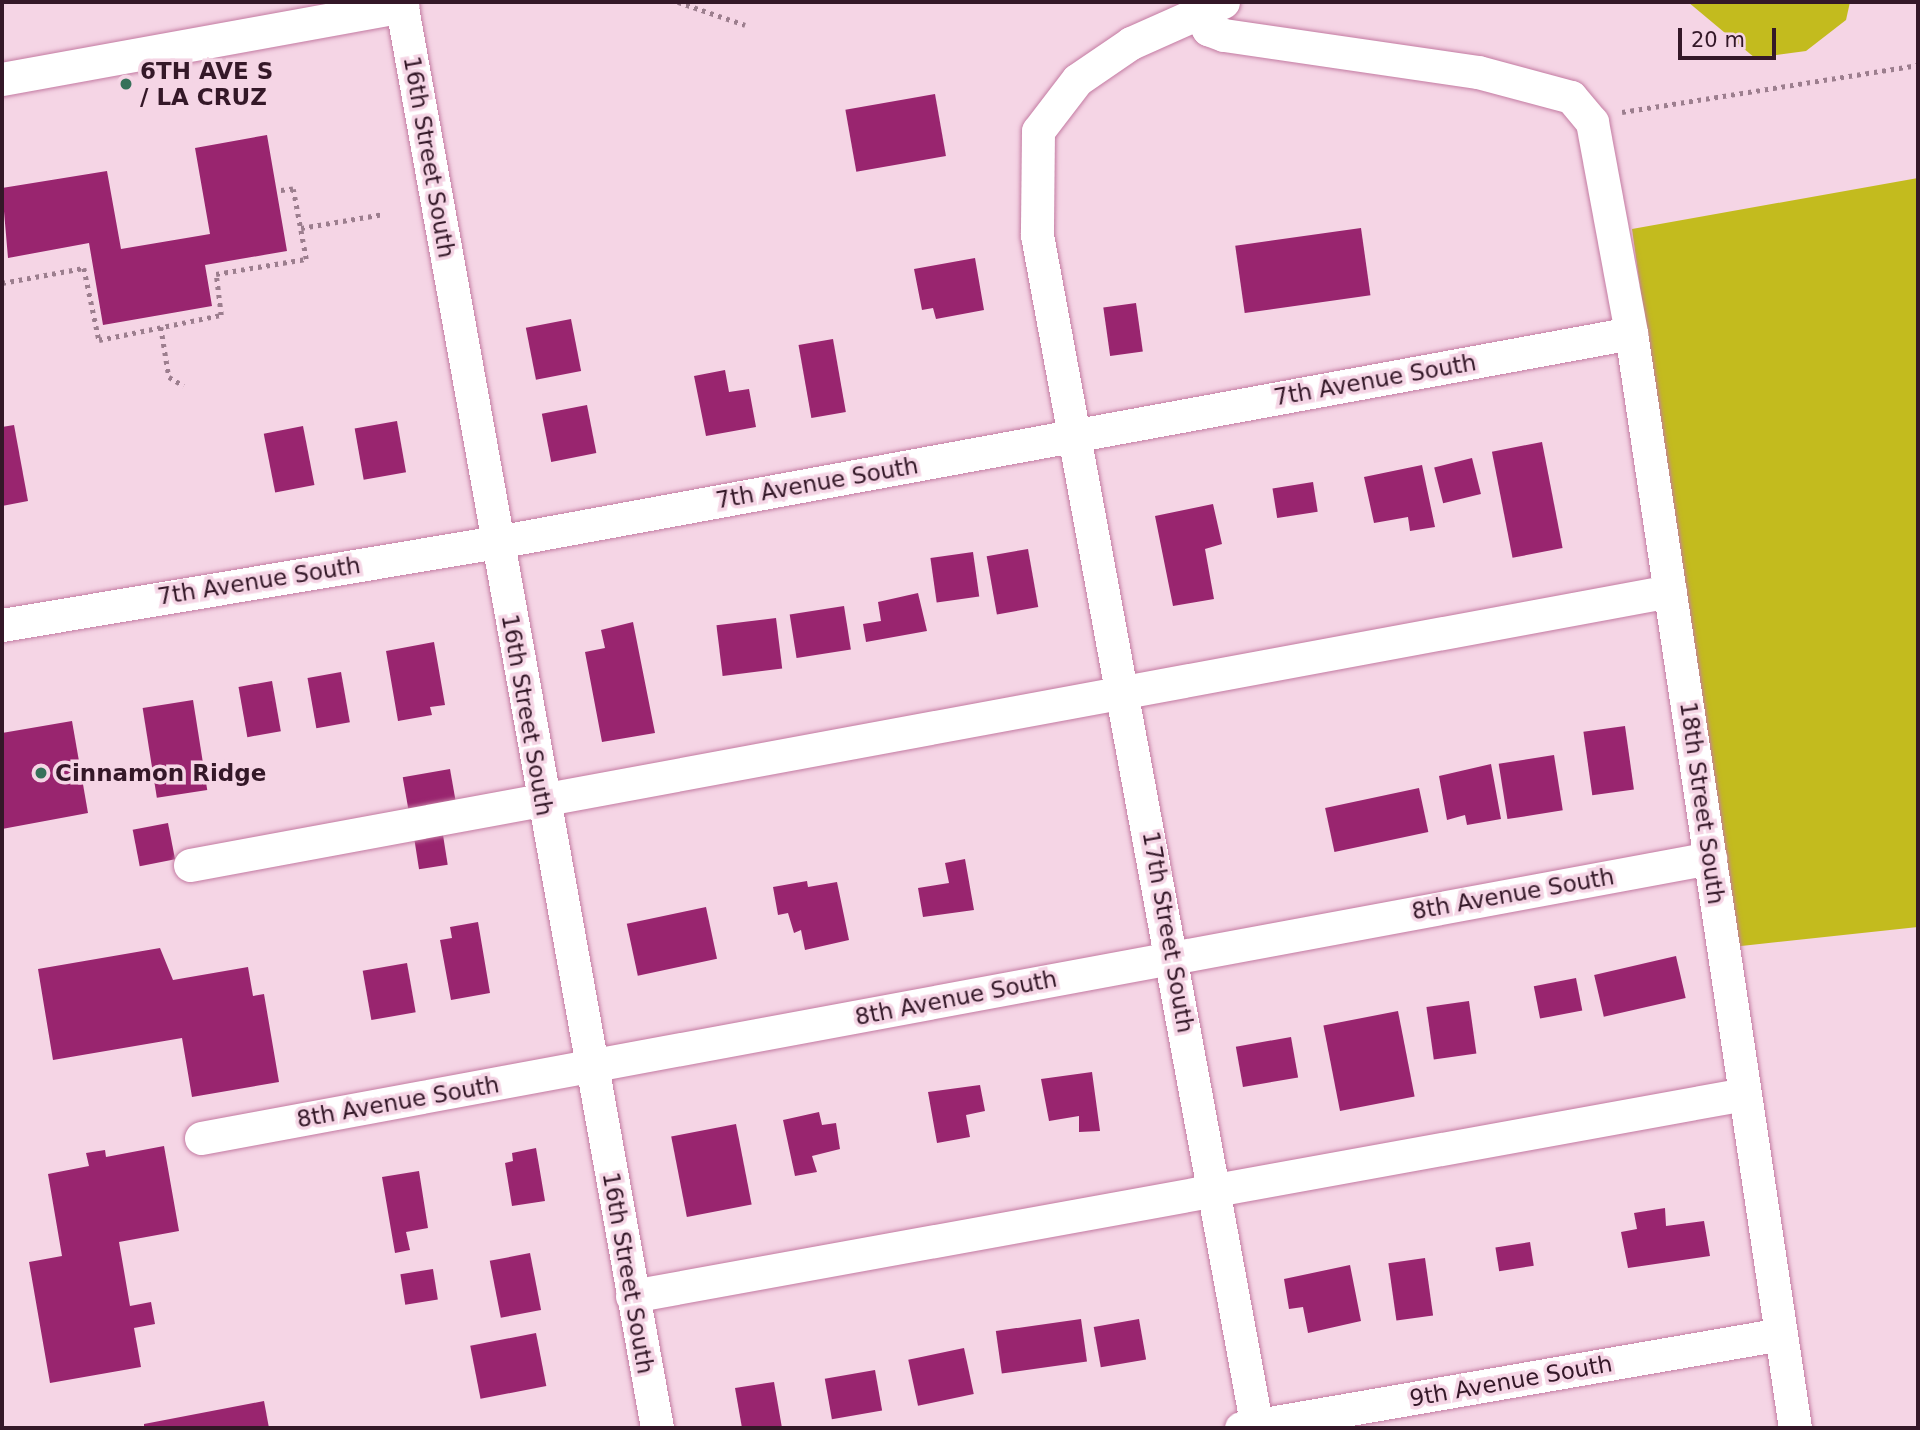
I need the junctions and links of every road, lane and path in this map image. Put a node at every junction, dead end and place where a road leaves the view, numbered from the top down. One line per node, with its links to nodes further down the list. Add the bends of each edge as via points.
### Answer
1 (678, 2): 4 (path)
2 (402, 4): 6 (street); 16 (street, 16th Street South)
3 (1211, 6): 7 (street, via 1208,29 1224,35 1478,72 1570,97); 15 (street, 17th Street South, via 1131,43 1077,80 1038,131 1037,235)
4 (745, 25)
5 (1918, 65): 7 (path, via 1610,114)
6 (2, 79)
7 (1592, 122): 13 (street, 18th Street South)
8 (277, 191): 10 (path, via 293,189)
9 (384, 214): 10 (path)
10 (301, 228): 12 (path, via 306,259 216,274 221,315)
11 (2, 283): 12 (path, via 84,268 99,340)
12 (161, 327): 14 (path, via 169,377)
13 (1632, 333): 15 (street, 7th Avenue South); 17 (street, 18th Street South)
14 (184, 386)
15 (1073, 436): 16 (street, 7th Avenue South); 19 (street, 17th Street South)
16 (497, 542): 18 (street, 7th Avenue South); 20 (street, 16th Street South)
17 (1670, 592): 19 (street); 21 (street, 18th Street South)
18 (2, 625)
19 (1126, 696): 20 (street); 23 (street, 17th Street South)
20 (543, 800): 22 (street); 24 (street, 16th Street South)
21 (1710, 858): 23 (street, 8th Avenue South); 25 (street, 18th Street South)
22 (190, 865)
23 (1173, 956): 24 (street, 8th Avenue South); 27 (street, 17th Street South)
24 (590, 1068): 26 (street, 8th Avenue South); 28 (street, 16th Street South)
25 (1745, 1094): 27 (street); 29 (street, 18th Street South)
26 (201, 1138)
27 (1214, 1187): 28 (street); 30 (street, 17th Street South)
28 (632, 1296): 31 (street, 16th Street South)
29 (1782, 1334): 30 (street, 9th Avenue South); 32 (street, 18th Street South)
30 (1252, 1427)
31 (657, 1428)
32 (1796, 1428)

